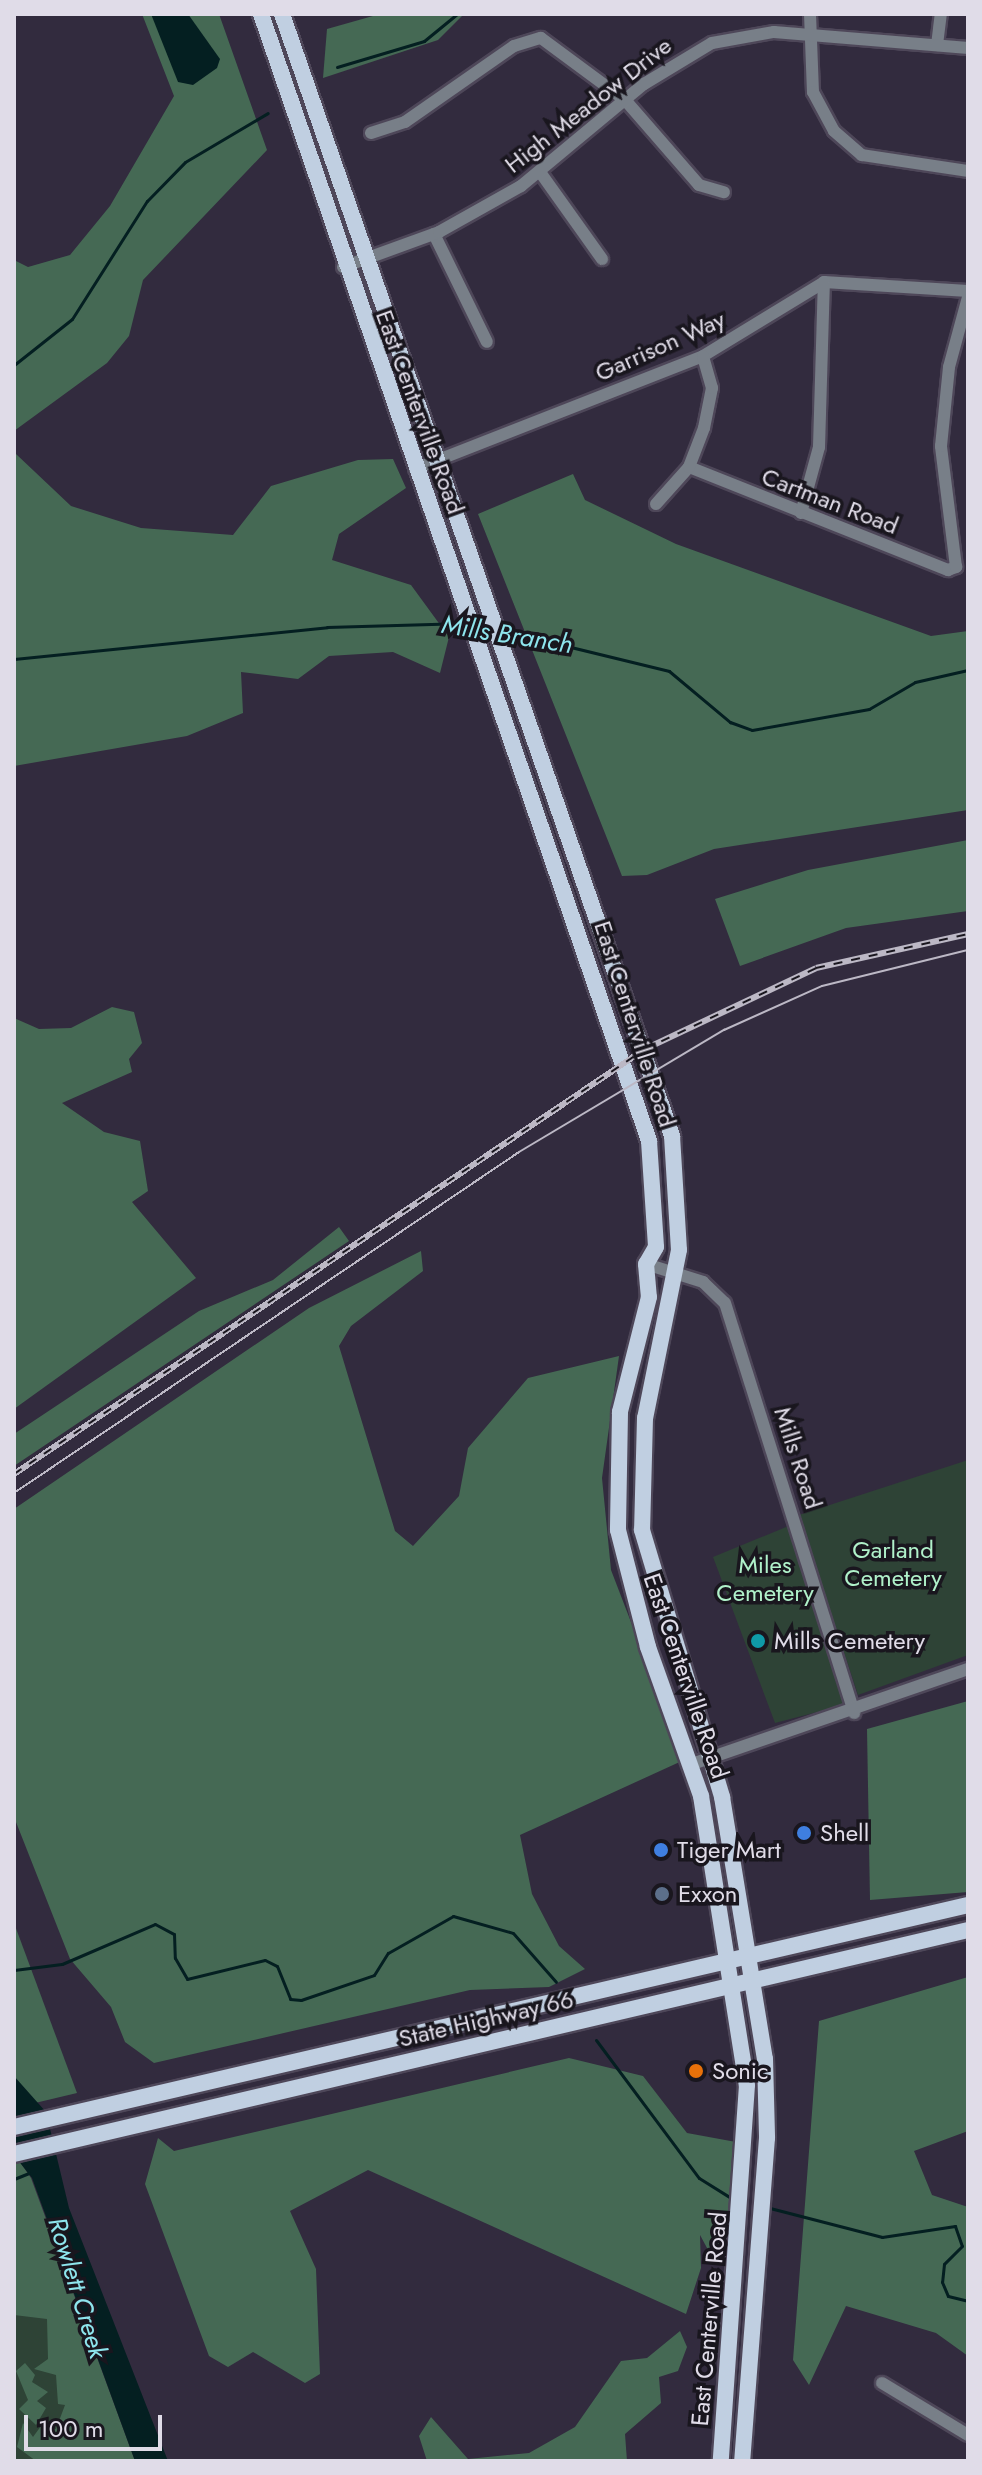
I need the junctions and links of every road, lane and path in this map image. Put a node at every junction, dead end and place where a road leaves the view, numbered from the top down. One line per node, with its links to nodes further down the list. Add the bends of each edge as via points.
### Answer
1 (261, 14): 16 (main road, East Centerville Road)
2 (282, 14): 14 (main road, East Centerville Road)
3 (810, 14): 5 (street)
4 (941, 14): 6 (street)
5 (809, 34): 6 (street, High Meadow Drive); 8 (street, High Meadow Drive, via 754,33 712,43); 10 (street, via 813,92 834,131 862,155)
6 (937, 45): 7 (street, High Meadow Drive)
7 (968, 48)
8 (626, 101): 9 (street, via 583,64 528,38 417,115); 11 (street, High Meadow Drive); 12 (street, via 699,185)
9 (371, 133)
10 (968, 171)
11 (540, 172): 13 (street, High Meadow Drive); 15 (street)
12 (724, 192)
13 (434, 234): 14 (street, High Meadow Drive); 19 (street)
14 (366, 259): 16 (street, High Meadow Drive); 21 (main road, East Centerville Road)
15 (602, 259)
16 (343, 267): 23 (main road, East Centerville Road)
17 (824, 282): 18 (street); 20 (street, Garrison Way); 25 (street, via 819,447)
18 (968, 294): 25 (street, Cartman Road, via 949,367 941,446 956,567 948,570)
19 (487, 342)
20 (703, 356): 21 (street, Garrison Way); 22 (street, via 712,388)
21 (437, 461): 23 (street, Garrison Way); 26 (main road, East Centerville Road)
22 (689, 467): 24 (street); 25 (street, Cartman Road)
23 (415, 469): 27 (main road, East Centerville Road)
24 (656, 504)
25 (801, 513)
26 (547, 772): 27 (main road); 28 (main road, East Centerville Road)
27 (526, 780): 29 (main road, East Centerville Road)
28 (609, 944): 29 (main road); 30 (main road, East Centerville Road)
29 (587, 952): 31 (main road, East Centerville Road, via 637,1097)
30 (675, 1160): 31 (main road); 33 (main road, East Centerville Road)
31 (653, 1170): 32 (main road, East Centerville Road, via 656,1247)
32 (646, 1264): 33 (street, Mills Road); 37 (main road, East Centerville Road, via 649,1297 620,1412 618,1530 648,1647)
33 (676, 1274): 35 (street, Mills Road, via 703,1282 725,1303); 36 (main road, East Centerville Road, via 645,1418 642,1530)
34 (968, 1669): 35 (street)
35 (854, 1713): 36 (street)
36 (710, 1758): 37 (street); 40 (main road, East Centerville Road)
37 (692, 1764): 41 (main road, East Centerville Road)
38 (968, 1905): 40 (main road, State Highway 66)
39 (968, 1930): 42 (main road, State Highway 66)
40 (748, 1956): 41 (main road, State Highway 66); 42 (main road, East Centerville Road)
41 (726, 1961): 43 (main road, East Centerville Road); 44 (main road, State Highway 66)
42 (752, 1980): 43 (main road, State Highway 66); 49 (main road, East Centerville Road, via 765,2059 767,2138)
43 (729, 1986): 45 (main road, State Highway 66); 48 (main road, East Centerville Road, via 747,2085 748,2137)
44 (14, 2127)
45 (14, 2154)
46 (882, 2383): 47 (street)
47 (968, 2435)
48 (721, 2461)
49 (742, 2461)

